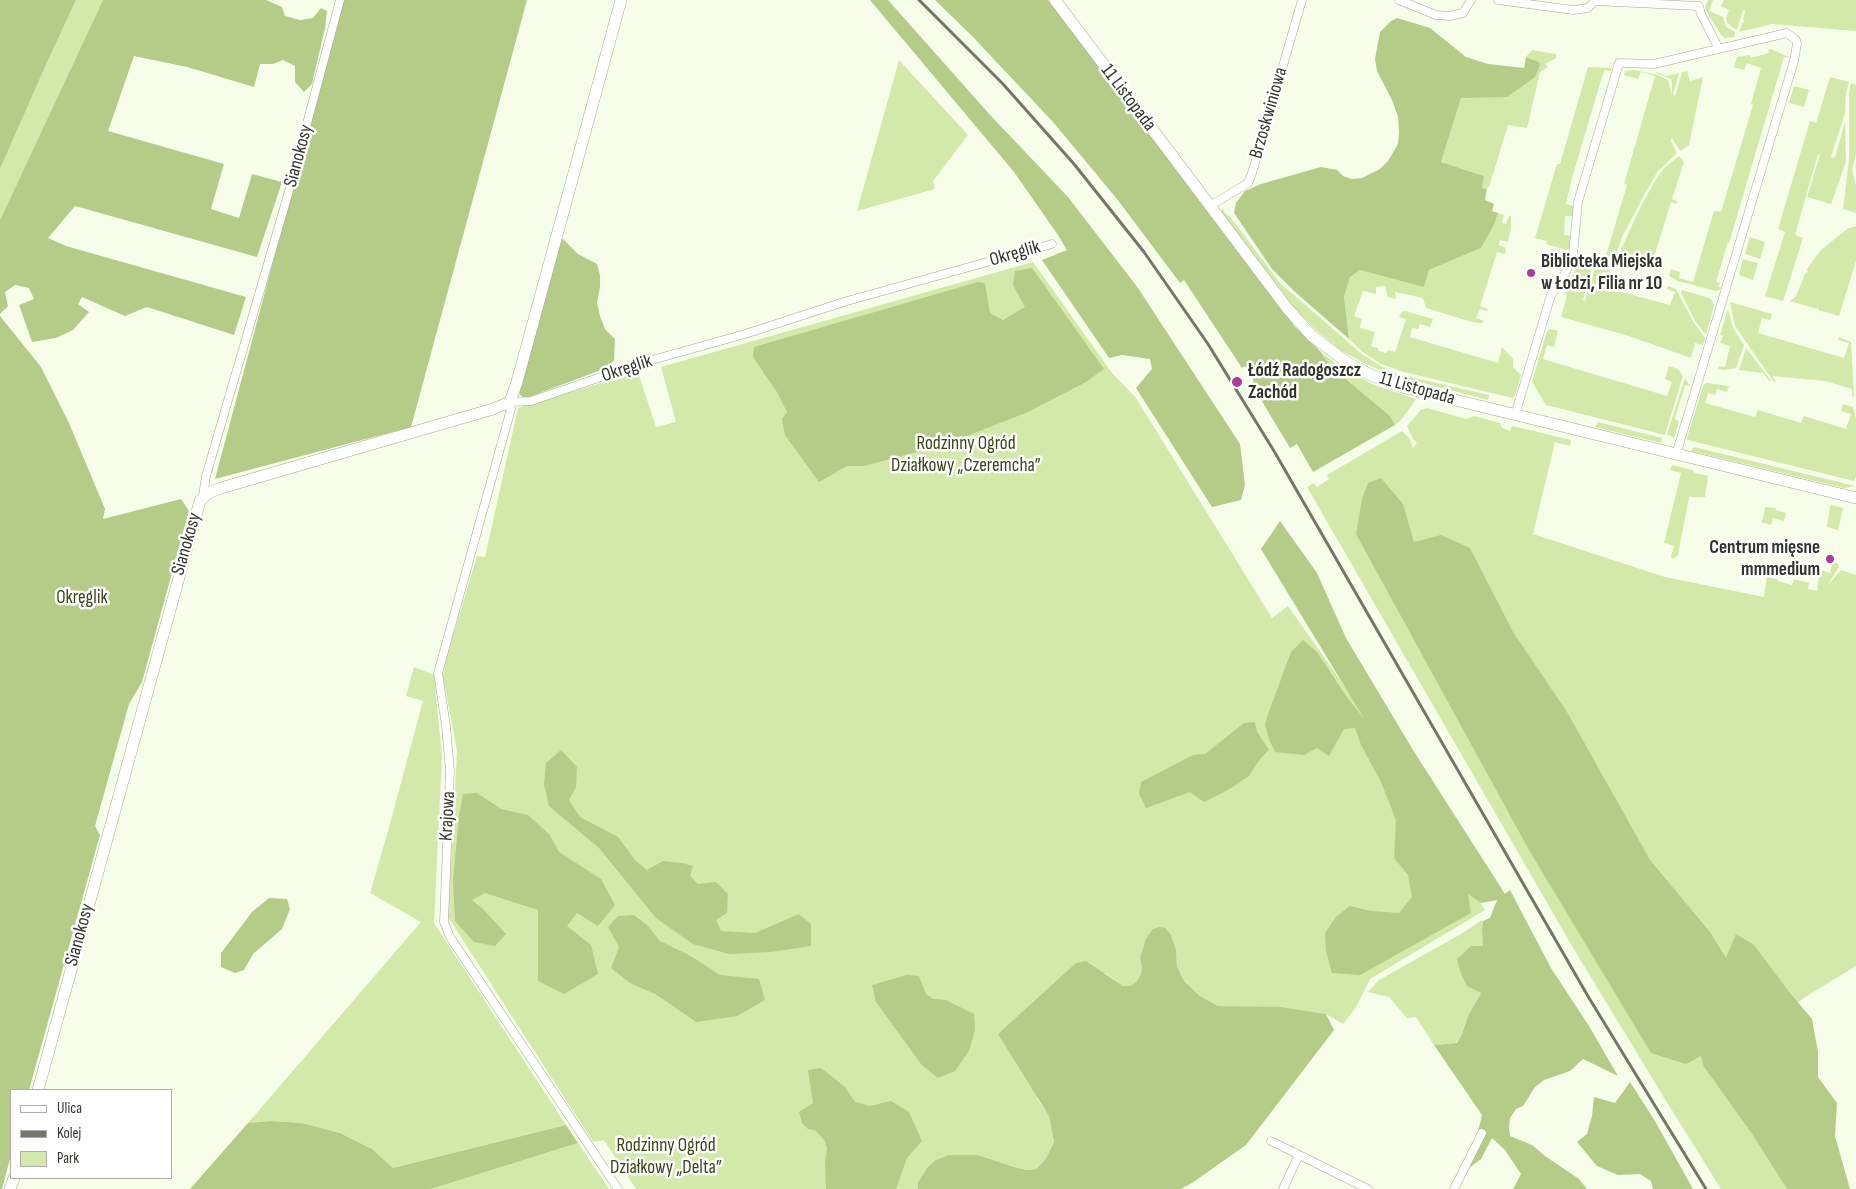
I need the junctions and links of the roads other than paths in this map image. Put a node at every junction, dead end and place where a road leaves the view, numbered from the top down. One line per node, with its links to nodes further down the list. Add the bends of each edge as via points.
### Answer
1 (340, 0): 16 (street, Sianokosy)
2 (621, 0): 13 (street)
3 (1055, 0): 11 (street, 11 Listopada)
4 (1302, 0): 11 (street, Brzoskwiniowa, via 1248,183)
5 (1399, 0): 6 (street, via 1431,13 1450,16 1462,13)
6 (1471, 0)
7 (1498, 0): 8 (street, via 1573,10 1588,8)
8 (1595, 0): 9 (street)
9 (1700, 3): 10 (street, via 1701,14)
10 (1719, 49): 14 (street, via 1654,64 1619,63 1578,202 1573,255 1551,295); 15 (street, via 1787,33 1797,44)
11 (1210, 206): 14 (street, 11 Listopada, via 1297,320 1337,356 1389,383)
12 (1052, 244): 13 (street, Okręglik, via 846,301 746,334 645,362 531,401)
13 (510, 402): 16 (street, Okręglik); 22 (street, Krajowa, via 438,672 450,771 444,922 450,938)
14 (1515, 415): 15 (street, 11 Listopada)
15 (1676, 455): 17 (street, 11 Listopada)
16 (203, 496): 18 (street, Sianokosy)
17 (1856, 498)
18 (38, 1089)
19 (1482, 1133): 25 (street)
20 (1271, 1140): 21 (street)
21 (1299, 1155): 23 (street); 24 (street)
22 (618, 1189)
23 (1283, 1189)
24 (1368, 1189)
25 (1454, 1189)

